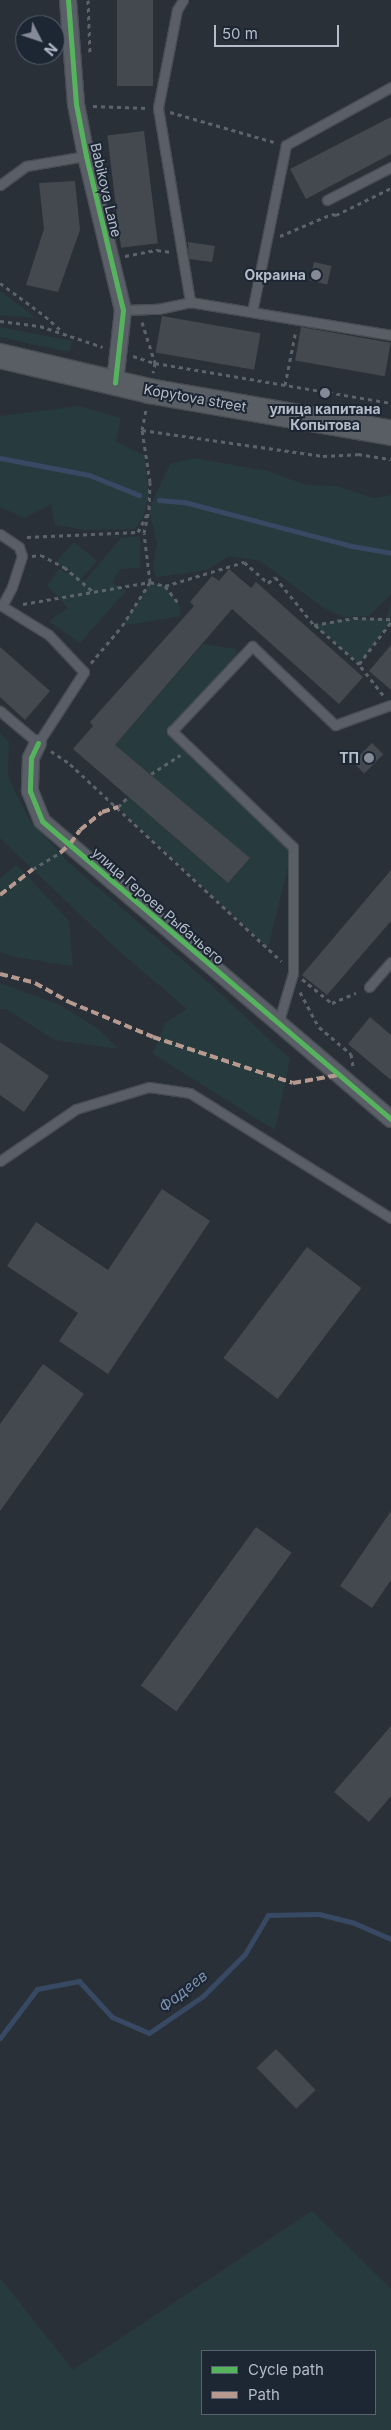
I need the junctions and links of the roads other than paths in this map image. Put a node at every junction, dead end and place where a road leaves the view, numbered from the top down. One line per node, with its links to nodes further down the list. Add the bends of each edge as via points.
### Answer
1 (68, 0): 4 (street, Babikova Lane, via 76,104)
2 (182, 0): 8 (lane, via 158,108)
3 (391, 86): 10 (lane, via 286,145)
4 (86, 156): 6 (lane, via 26,166); 9 (street, Babikova Lane)
5 (391, 167): 7 (lane)
6 (0, 185)
7 (327, 200)
8 (190, 302): 9 (lane, via 158,309); 10 (lane)
9 (124, 310): 13 (street, Babikova Lane)
10 (252, 312): 11 (lane)
11 (391, 335)
12 (0, 356): 13 (main road, Kopytova street)
13 (115, 383): 14 (main road, Kopytova street)
14 (391, 432)
15 (0, 534): 18 (lane, via 19,547 22,556 2,606 49,635 84,672)
16 (391, 704): 21 (lane, via 335,725 252,646 172,731 293,847 293,973)
17 (0, 710): 18 (lane)
18 (38, 743): 21 (street, улица Героев Рыбачьего, via 31,758 30,791 42,821)
19 (391, 962): 20 (lane)
20 (369, 987)
21 (278, 1024): 22 (street, улица Героев Рыбачьего)
22 (391, 1119)
23 (0, 1161): 24 (lane, via 76,1109 149,1087 190,1093)
24 (391, 1218)

